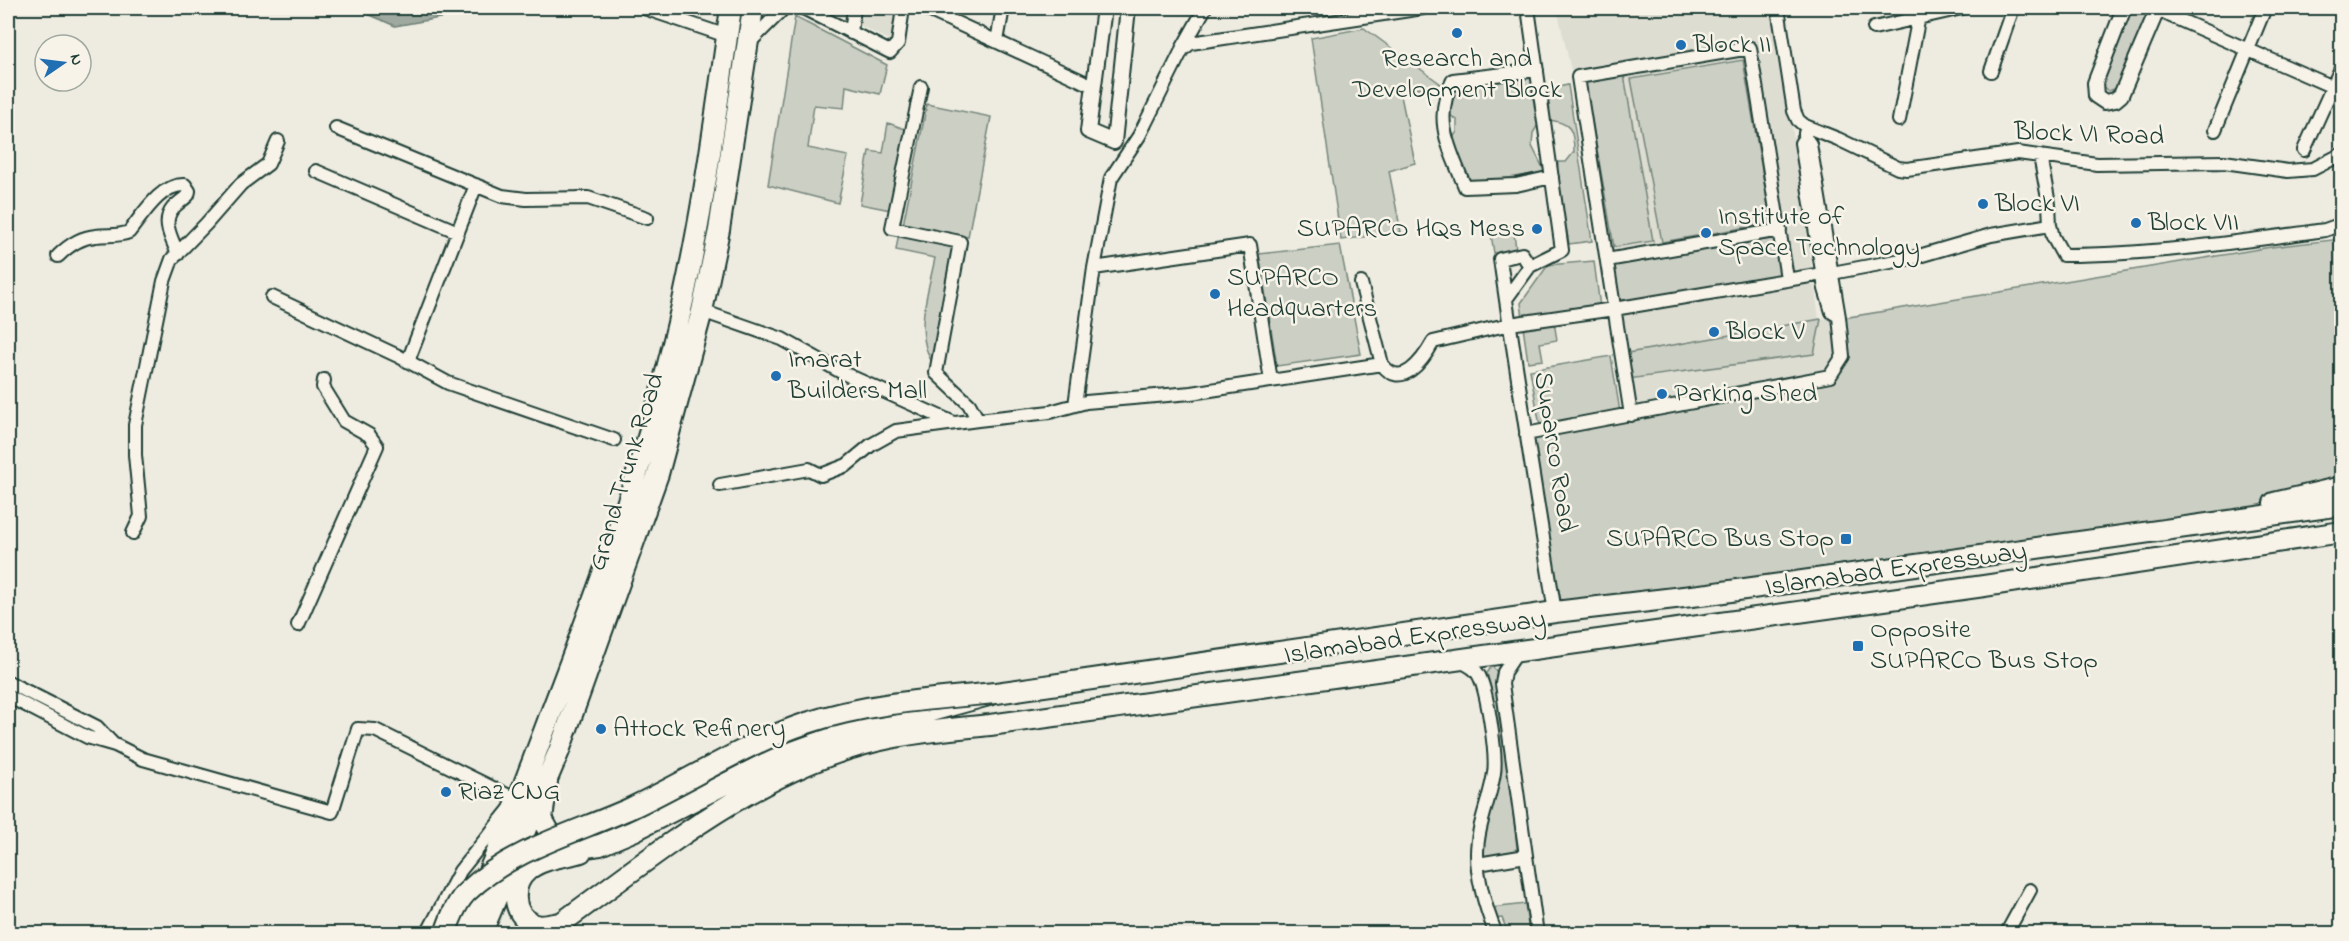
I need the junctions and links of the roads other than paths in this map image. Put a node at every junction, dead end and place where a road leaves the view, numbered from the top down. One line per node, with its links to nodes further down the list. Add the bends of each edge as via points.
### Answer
1 (645, 8): 25 (street)
2 (731, 8): 25 (highway, Grand Trunk Road)
3 (753, 8): 27 (highway, Grand Trunk Road)
4 (784, 8): 27 (street)
5 (803, 8): 24 (street)
6 (854, 8): 24 (street)
7 (903, 8): 24 (street, via 898,44 890,52)
8 (924, 8): 21 (street)
9 (1003, 8): 26 (street)
10 (1104, 8): 33 (street)
11 (1128, 8): 33 (street, via 1114,142 1088,131)
12 (1205, 8): 28 (street)
13 (1423, 8): 28 (street, via 1191,43)
14 (1528, 8): 31 (street)
15 (1778, 8): 39 (street, via 1794,111)
16 (1962, 8): 22 (street)
17 (2013, 8): 32 (street)
18 (2124, 8): 20 (street, via 2095,83 2096,96 2105,102 2121,95)
19 (2265, 8): 29 (street)
20 (2157, 9): 29 (street)
21 (948, 13): 26 (street)
22 (1919, 16): 23 (street); 36 (street)
23 (1874, 28)
24 (850, 33)
25 (727, 36): 90 (highway, Grand Trunk Road, via 692,257 656,408 600,585)
26 (997, 41): 33 (street)
27 (747, 44): 63 (highway, Grand Trunk Road, via 719,230)
28 (1182, 50): 56 (street, via 1139,136 1111,178)
29 (2248, 50): 35 (street); 38 (street)
30 (2342, 66): 35 (street)
31 (1537, 70): 45 (street); 45 (street, via 1453,81 1445,96 1443,131 1465,187 1516,185)
32 (1990, 71)
33 (1093, 86)
34 (921, 87): 71 (street, via 892,228 960,242 936,373 969,404)
35 (2337, 87): 41 (street)
36 (1899, 120)
37 (336, 128): 46 (street)
38 (2215, 130)
39 (1805, 131): 43 (street, Block VI Road, via 1838,139 1907,169 2018,153); 57 (street, via 1801,143)
40 (278, 141): 52 (street, via 268,164 241,184)
41 (2304, 150)
42 (2342, 154): 43 (street, Block VI Road, via 2313,169 2288,171 2224,162 2097,164)
43 (2040, 156): 49 (street)
44 (316, 171): 51 (street)
45 (1552, 177): 55 (street, via 1562,250)
46 (476, 185): 47 (street, via 518,198 588,198); 51 (street)
47 (647, 218)
48 (2342, 224): 49 (street, via 2325,230 2208,246 2107,255 2063,255)
49 (2050, 225): 57 (street)
50 (1780, 230): 54 (street); 54 (street, via 1750,48 1578,77); 58 (street)
51 (458, 232): 65 (street)
52 (177, 254): 53 (street, via 167,229 168,215 189,191 178,184 156,199 129,232 76,242); 80 (street, via 164,281 135,425 141,516)
53 (58, 256)
54 (1607, 260): 62 (street)
55 (1530, 266): 61 (street); 61 (street, Suparco Road, via 1522,254 1500,259)
56 (1094, 268): 68 (street, via 1250,245); 69 (street)
57 (1827, 274): 58 (street); 70 (street, via 1839,317 1843,356 1830,376)
58 (1787, 278): 62 (street)
59 (1361, 283): 66 (street)
60 (272, 297): 65 (street)
61 (1506, 299): 64 (street, Suparco Road)
62 (1614, 309): 64 (street); 70 (street)
63 (702, 311): 72 (street, via 782,339 843,373); 89 (highway, Grand Trunk Road, via 658,474)
64 (1510, 324): 66 (street, via 1433,342 1410,371 1395,375); 73 (street, Suparco Road)
65 (408, 361): 74 (street, via 448,383)
66 (1382, 364): 68 (street)
67 (324, 380): 82 (street, via 323,387 344,421 369,435 377,446)
68 (1271, 381): 69 (street)
69 (1075, 405): 71 (street, via 1050,412)
70 (1631, 415): 73 (street)
71 (978, 420): 72 (street)
72 (954, 423): 75 (street, via 896,430 847,465 821,474 809,469)
73 (1526, 434): 81 (street, Suparco Road)
74 (614, 441)
75 (720, 485)
76 (2342, 487): 78 (highway)
77 (2342, 505): 78 (highway, Islamabad Expressway)
78 (2152, 532): 81 (highway, Islamabad Expressway)
79 (2342, 532): 83 (highway, Islamabad Expressway)
80 (134, 533)
81 (1556, 612): 86 (highway, Islamabad Expressway)
82 (298, 625)
83 (1518, 651): 84 (highway, Islamabad Expressway); 92 (street, via 1504,672 1502,684)
84 (1459, 660): 93 (street, via 1477,672 1482,683 1494,753); 95 (highway, Islamabad Expressway, via 876,741 766,783 706,819)
85 (8, 682): 88 (street, via 97,727)
86 (996, 693): 91 (highway, via 829,739 776,758); 98 (highway, bridge, via 888,703 808,723 741,749 633,807 524,853 497,869 467,891)
87 (8, 696): 88 (street, via 87,737)
88 (115, 746): 90 (street, via 143,759 332,812 358,729 375,730)
89 (548, 774): 91 (highway, via 542,819 551,835 563,846); 100 (highway, Grand Trunk Road)
90 (517, 800): 97 (street, via 460,871); 99 (highway, Grand Trunk Road)
91 (600, 845): 95 (highway, via 536,864 521,877 516,888 518,912 535,925)
92 (1526, 856): 93 (street); 102 (street)
93 (1478, 864): 101 (street)
94 (2030, 890): 96 (street)
95 (553, 928)
96 (2011, 931)
97 (427, 933)
98 (446, 933)
99 (461, 933)
100 (481, 933)
101 (1496, 933)
102 (1537, 933)

